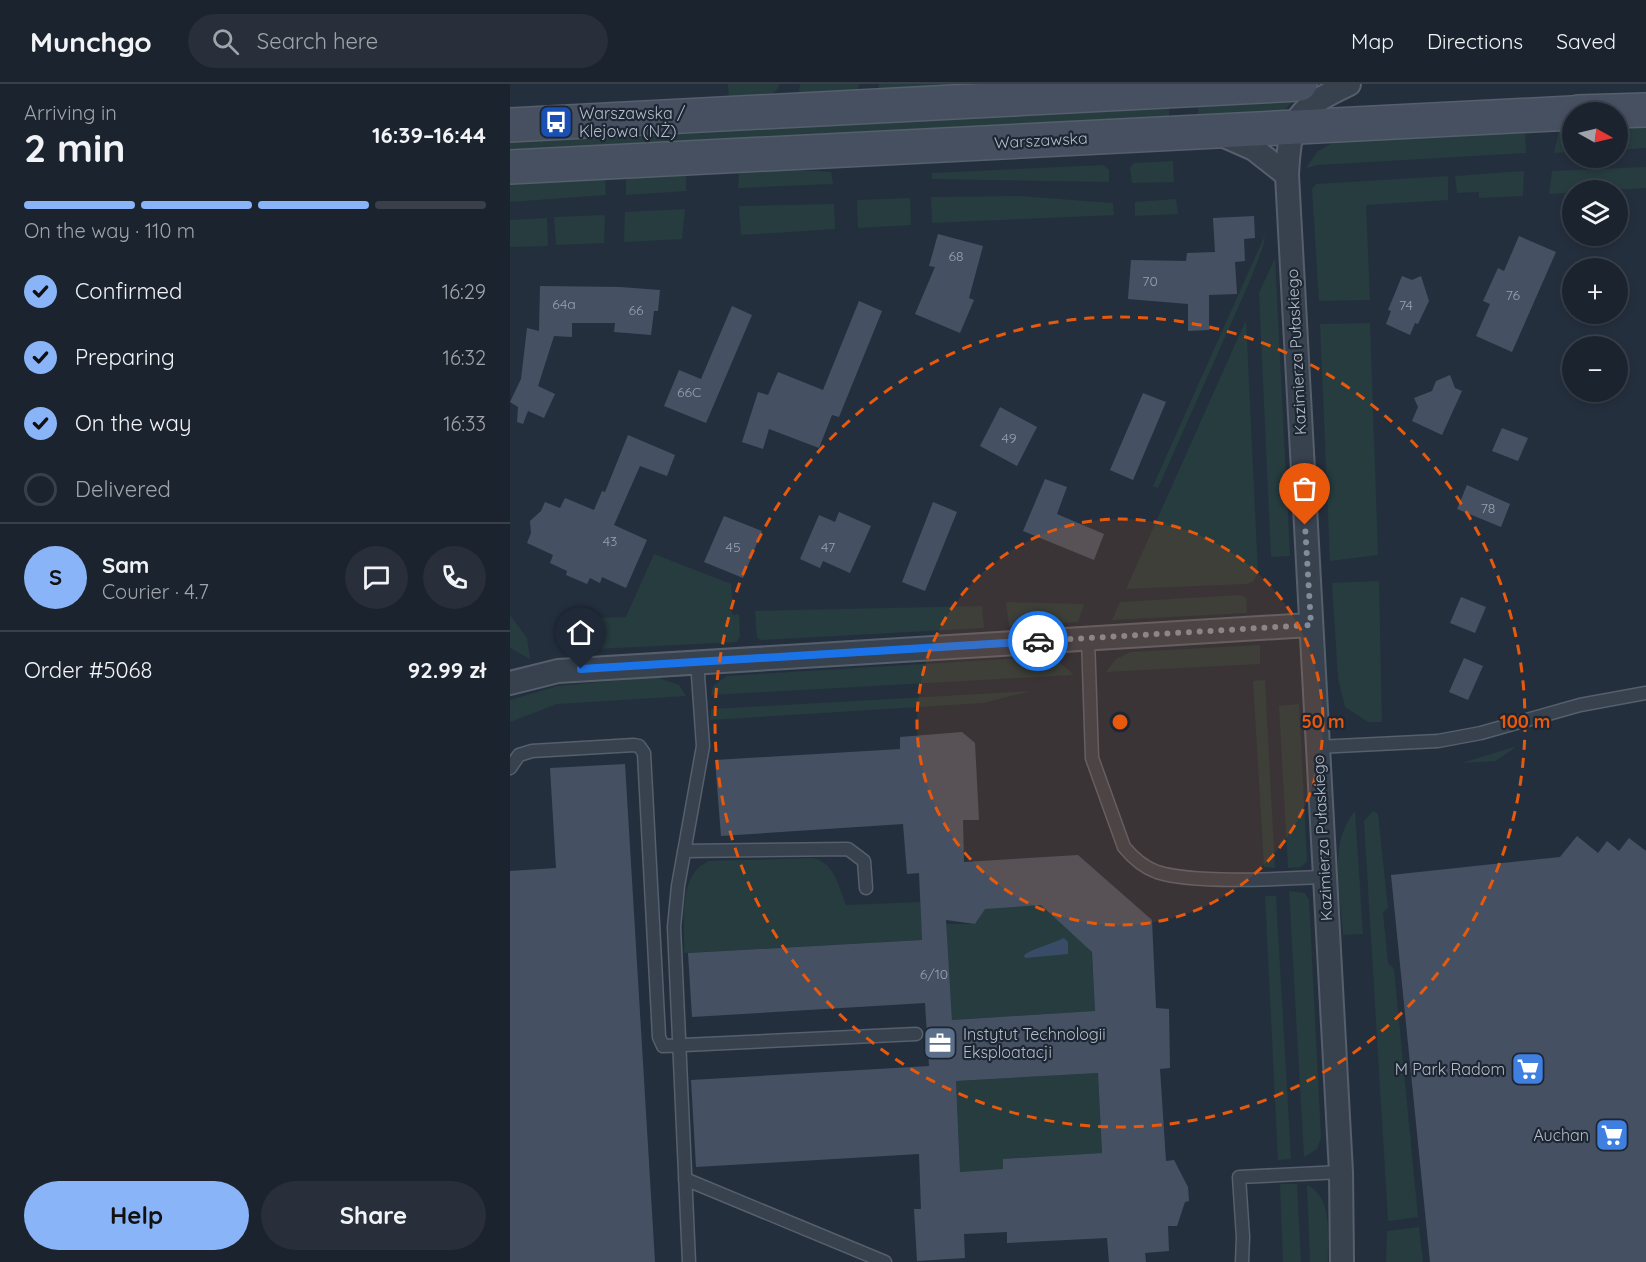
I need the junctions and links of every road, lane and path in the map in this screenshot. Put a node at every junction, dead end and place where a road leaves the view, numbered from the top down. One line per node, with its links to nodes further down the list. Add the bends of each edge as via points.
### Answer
1 (1300, 84): 6 (main road)
2 (1349, 84): 7 (street, via 1315,101 1299,115)
3 (1646, 110): 4 (main road)
4 (1628, 111)
5 (1562, 114): 7 (main road, Warszawska)
6 (510, 125)
7 (1293, 128): 8 (main road, Warszawska); 10 (street, Kazimierza Pułaskiego)
8 (1212, 131): 9 (main road, Warszawska); 10 (street, via 1254,149)
9 (510, 167)
10 (1287, 175): 11 (street, Kazimierza Pułaskiego)
11 (1311, 625): 12 (street); 16 (street, Kazimierza Pułaskiego)
12 (1088, 638): 13 (street); 19 (lane, via 1092,758 1124,847 1132,858 1169,875)
13 (697, 661): 14 (street, via 558,671); 18 (lane, via 703,746)
14 (510, 683)
15 (1646, 693): 16 (lane, via 1580,705 1438,741)
16 (1317, 747): 19 (street, Kazimierza Pułaskiego)
17 (510, 768): 22 (lane, via 526,751 634,745 642,749 659,1037 663,1046)
18 (684, 851): 20 (lane, via 848,849 864,861); 22 (lane, via 674,927)
19 (1323, 877): 23 (street, Kazimierza Pułaskiego)
20 (867, 888)
21 (916, 1034): 22 (lane)
22 (680, 1046): 24 (lane)
23 (1341, 1172): 27 (lane, via 1239,1177); 28 (street, Kazimierza Pułaskiego)
24 (686, 1179): 25 (lane); 26 (lane)
25 (689, 1262)
26 (885, 1262)
27 (1242, 1262)
28 (1342, 1262)

